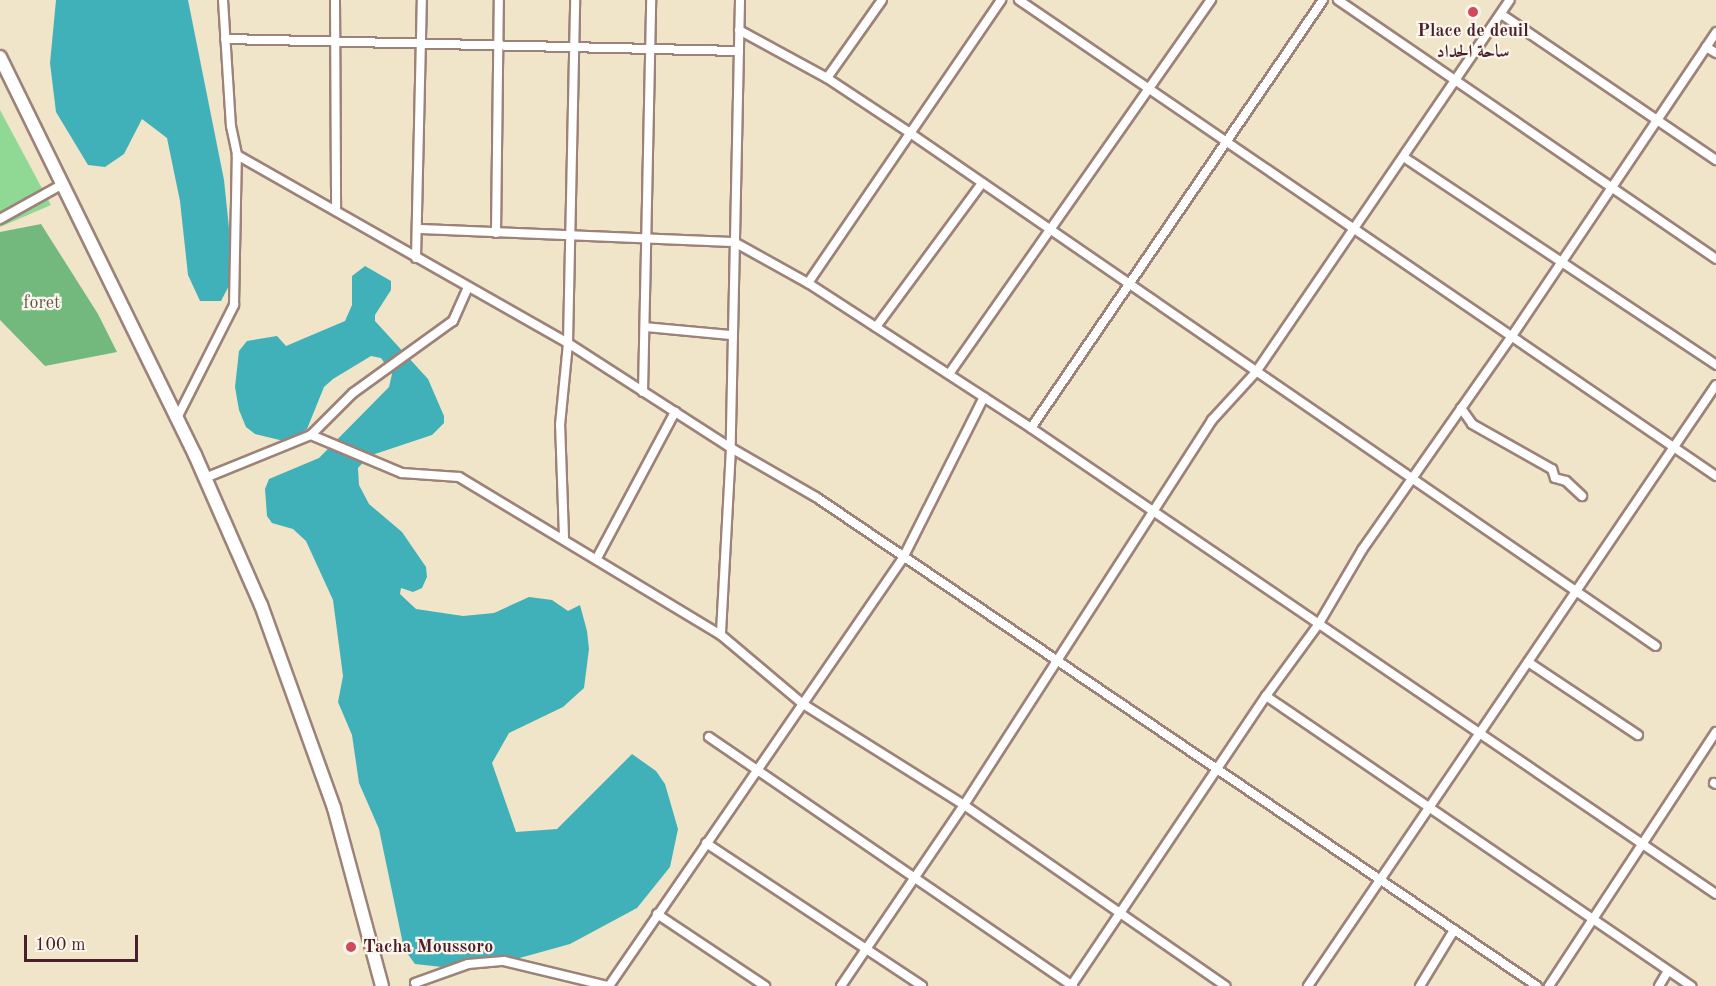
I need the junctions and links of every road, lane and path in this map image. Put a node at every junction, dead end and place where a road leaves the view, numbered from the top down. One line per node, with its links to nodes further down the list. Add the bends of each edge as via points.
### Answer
1 (223, 0): 18 (street)
2 (335, 0): 19 (street)
3 (422, 0): 20 (street)
4 (499, 0): 21 (street)
5 (574, 0): 23 (street)
6 (651, 0): 24 (street)
7 (740, 0): 16 (street)
8 (882, 0): 28 (street)
9 (1001, 0): 32 (street)
10 (1019, 0): 30 (street)
11 (1211, 0): 30 (street)
12 (1323, 0): 33 (street)
13 (1338, 0): 29 (street)
14 (1510, 0): 15 (street)
15 (1501, 14): 29 (street); 31 (street)
16 (740, 30): 25 (street); 28 (street)
17 (1716, 32): 22 (street)
18 (225, 39): 19 (street); 34 (street)
19 (334, 42): 20 (street); 40 (street)
20 (422, 46): 21 (street); 42 (street)
21 (499, 47): 23 (street); 45 (street)
22 (1706, 47): 26 (street); 31 (street)
23 (574, 49): 24 (street); 46 (street)
24 (651, 51): 25 (street); 47 (street)
25 (739, 51): 48 (street)
26 (1716, 53)
27 (0, 57): 38 (highway)
28 (827, 78): 32 (street)
29 (1455, 82): 35 (street); 39 (street)
30 (1148, 90): 33 (street); 43 (street)
31 (1658, 119): 36 (street); 39 (street)
32 (910, 133): 37 (street); 52 (street)
33 (1226, 142): 44 (street); 53 (street)
34 (237, 155): 40 (street); 68 (street, via 234,305)
35 (1405, 158): 44 (street); 51 (street)
36 (1716, 160)
37 (982, 183): 43 (street); 56 (street)
38 (61, 185): 41 (street); 68 (highway)
39 (1611, 189): 50 (street); 51 (street)
40 (336, 210): 49 (street)
41 (0, 219)
42 (419, 230): 45 (street); 49 (street)
43 (1050, 230): 53 (street); 62 (street)
44 (1355, 230): 58 (street); 61 (street)
45 (496, 233): 46 (street)
46 (570, 235): 47 (street); 59 (street)
47 (648, 238): 48 (street); 55 (street)
48 (734, 242): 52 (street); 57 (street)
49 (416, 258): 54 (street)
50 (1716, 259)
51 (1562, 263): 58 (street); 60 (street)
52 (808, 283): 56 (street)
53 (1128, 284): 61 (street); 69 (street)
54 (468, 287): 59 (street); 70 (street, via 453,321 353,393)
55 (645, 327): 57 (street); 64 (street)
56 (876, 327): 62 (street)
57 (732, 335): 72 (street)
58 (1512, 336): 66 (street); 71 (street)
59 (568, 343): 64 (street); 78 (street, via 560,425)
60 (1716, 365)
61 (1256, 372): 75 (street); 77 (street, via 1212,420)
62 (949, 374): 65 (street)
63 (1716, 385): 71 (street)
64 (643, 392): 67 (street)
65 (984, 397): 69 (street); 80 (street)
66 (1461, 408): 75 (street); 76 (street, via 1472,424 1552,469 1555,478 1566,481)
67 (675, 412): 72 (street); 79 (street)
68 (177, 418): 74 (highway)
69 (1031, 428): 77 (street)
70 (311, 435): 74 (street); 78 (street, via 402,473 459,477)
71 (1674, 447): 73 (street); 81 (street)
72 (731, 448): 80 (street, via 816,497); 83 (street)
73 (1716, 476)
74 (205, 478): 109 (highway, via 261,605 313,741)
75 (1413, 478): 81 (street); 82 (street, via 1362,550)
76 (1582, 496)
77 (1153, 512): 82 (street); 85 (street)
78 (564, 537): 79 (street)
79 (597, 558): 83 (street)
80 (903, 558): 85 (street); 88 (street)
81 (1573, 592): 84 (street, via 1585,596); 86 (street)
82 (1318, 625): 87 (street); 90 (street)
83 (721, 635): 88 (street)
84 (1656, 646)
85 (1058, 660): 93 (street); 95 (street)
86 (1528, 662): 90 (street); 91 (street)
87 (1266, 696): 93 (street); 96 (street)
88 (803, 704): 94 (street); 95 (street)
89 (1716, 732): 98 (street)
90 (1480, 734): 96 (street); 98 (street)
91 (1638, 735)
92 (709, 736): 94 (street)
93 (1219, 767): 99 (street); 102 (street)
94 (756, 770): 97 (street); 100 (street)
95 (964, 805): 100 (street); 102 (street)
96 (1430, 806): 99 (street); 104 (street)
97 (706, 843): 103 (street); 106 (street)
98 (1639, 844): 101 (street); 104 (street)
99 (1380, 876): 105 (street); 116 (street)
100 (913, 877): 106 (street); 114 (street)
101 (1716, 894)
102 (1120, 912): 114 (street); 115 (street)
103 (657, 914): 110 (street); 111 (street)
104 (1593, 916): 107 (street); 119 (street)
105 (1454, 930): 117 (street); 118 (street)
106 (866, 947): 112 (street); 113 (street)
107 (1668, 971): 120 (street); 121 (street)
108 (415, 985): 110 (street, via 468,964 504,961)
109 (382, 986)
110 (608, 986)
111 (765, 986)
112 (841, 986)
113 (922, 986)
114 (1072, 986)
115 (1225, 986)
116 (1308, 986)
117 (1420, 986)
118 (1537, 986)
119 (1549, 986)
120 (1659, 986)
121 (1691, 986)

